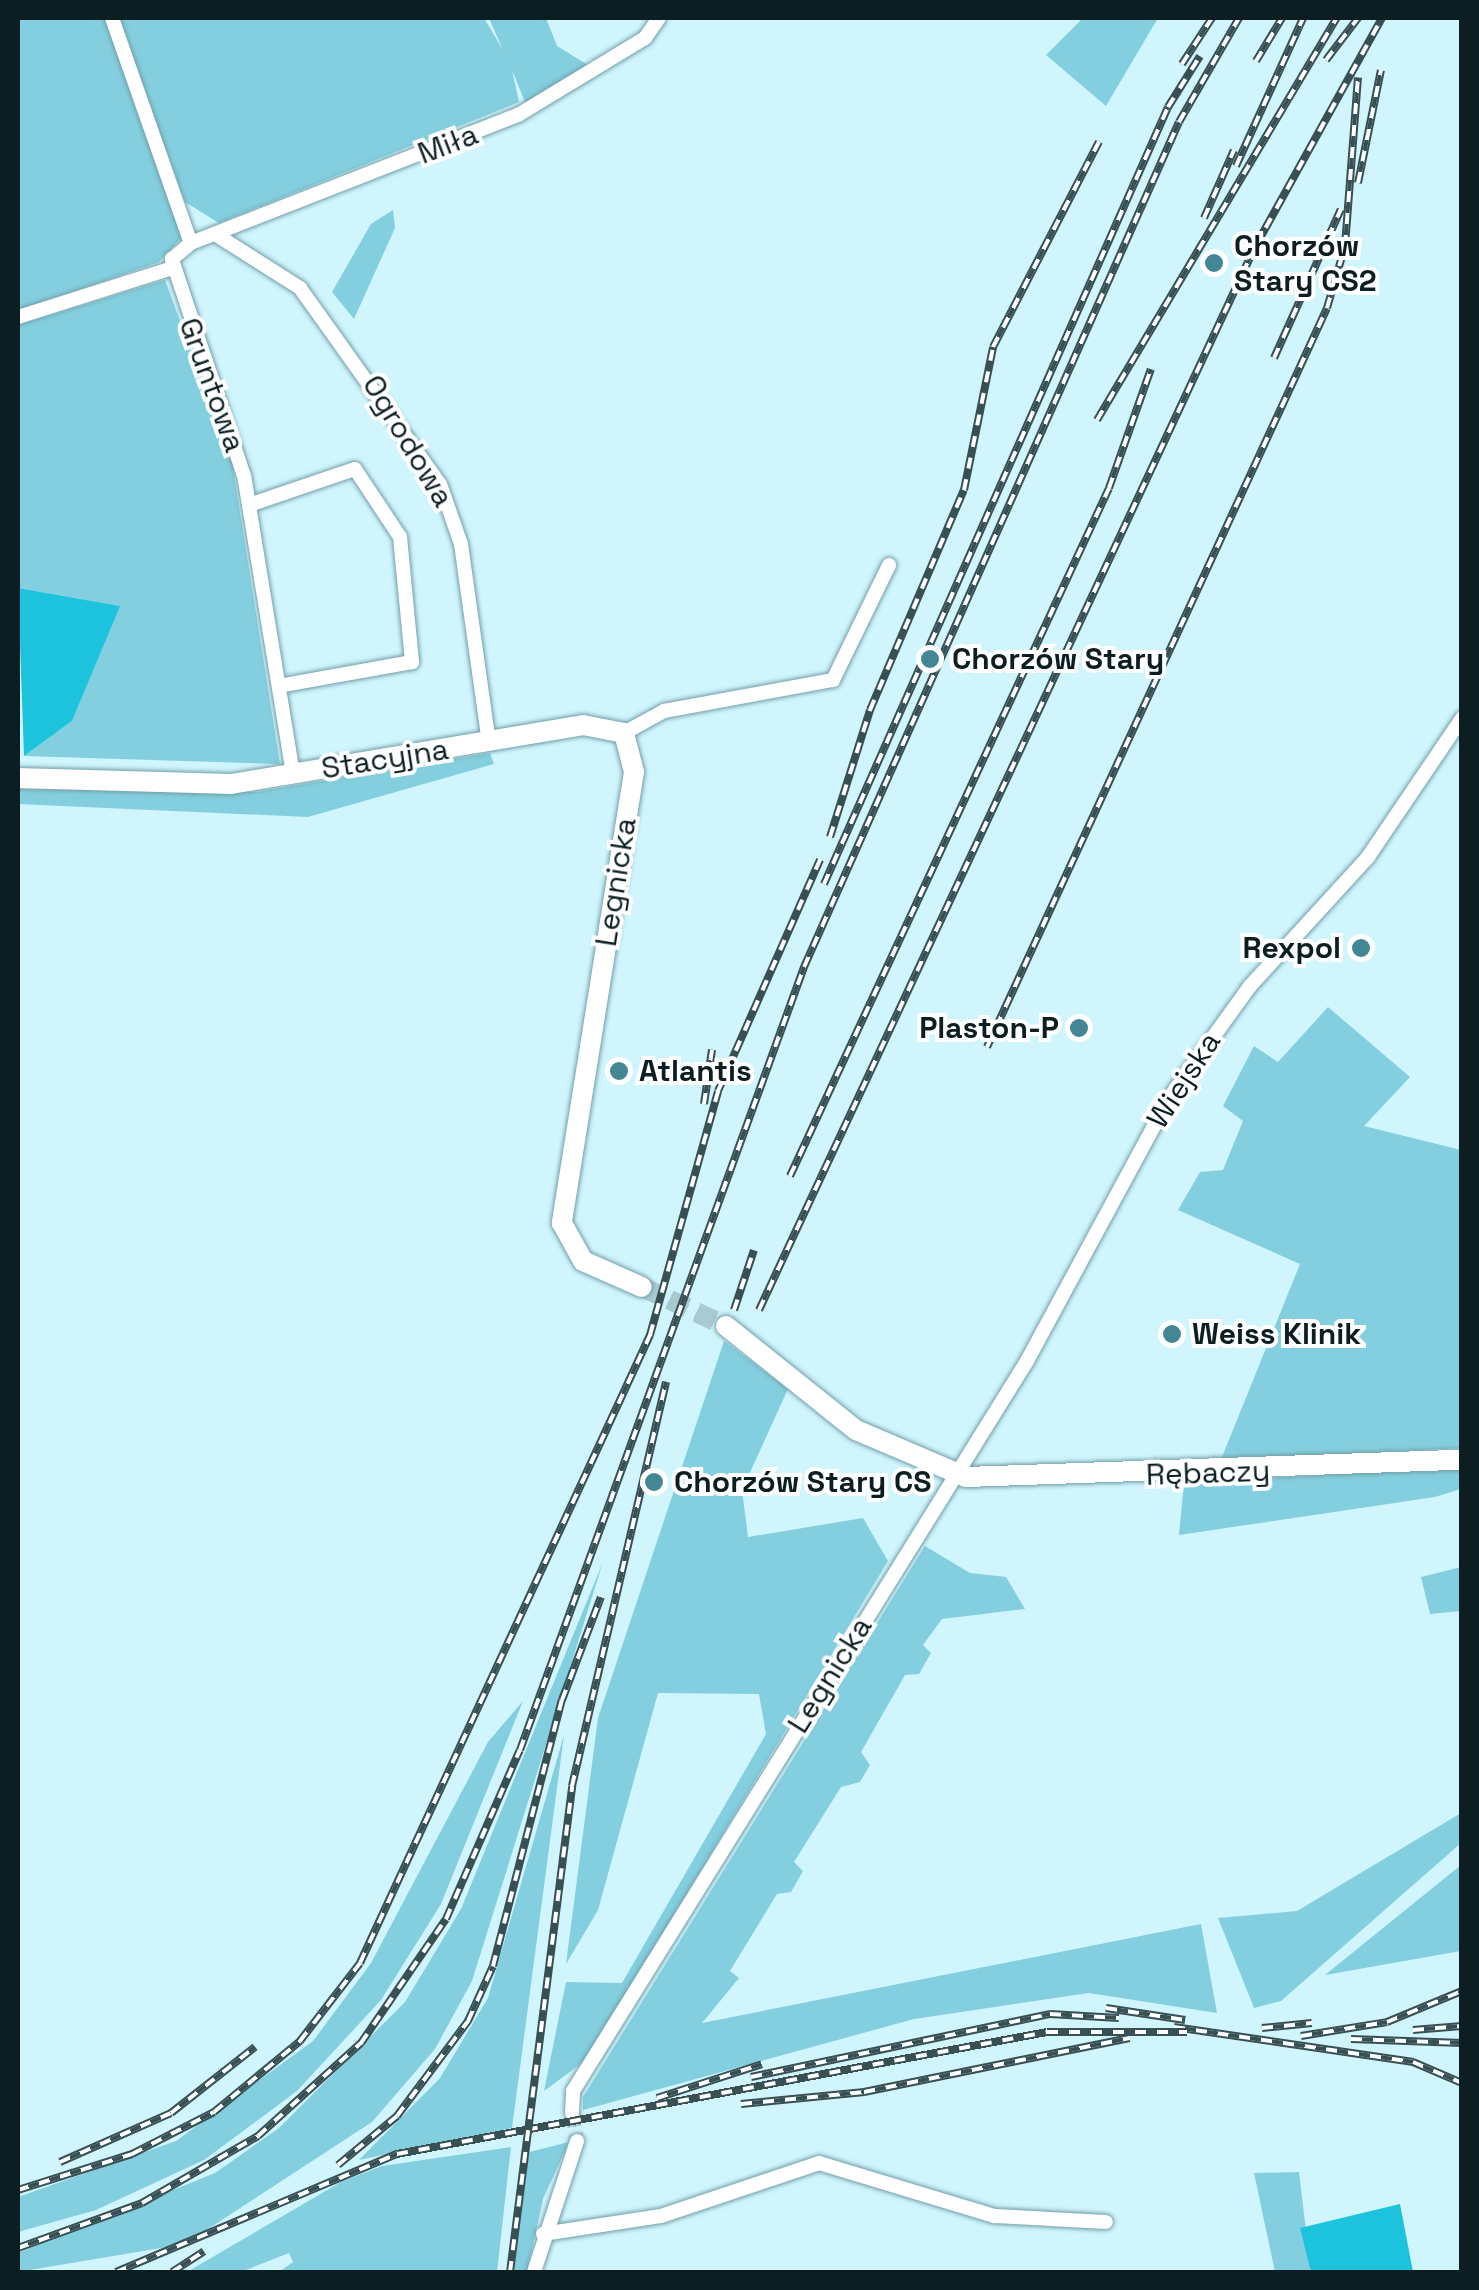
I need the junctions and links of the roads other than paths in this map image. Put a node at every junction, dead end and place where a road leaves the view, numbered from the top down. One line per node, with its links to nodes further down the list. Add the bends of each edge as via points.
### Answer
1 (112, 18): 4 (street)
2 (660, 18): 3 (street, Miła, via 634,46 490,128)
3 (215, 234): 4 (street); 12 (street, Ogrodowa, via 300,288 440,484 462,544)
4 (191, 243): 5 (street)
5 (168, 270): 6 (street); 7 (street, Gruntowa)
6 (18, 317)
7 (249, 505): 9 (street, Gruntowa); 9 (street, via 355,470 400,536 412,662)
8 (890, 565): 11 (street, via 833,680 653,714)
9 (279, 686): 13 (street, Gruntowa)
10 (1462, 718): 18 (street, Wiejska, via 1359,868 1214,1032)
11 (624, 733): 12 (street, Stacyjna, via 594,724); 15 (street, Legnicka, via 634,772 562,1224 583,1261)
12 (488, 742): 13 (street, Stacyjna)
13 (293, 774): 14 (street, Stacyjna, via 231,784)
14 (18, 778)
15 (642, 1287)
16 (726, 1326): 18 (street, via 856,1430)
17 (1462, 1460): 18 (street, Rębaczy)
18 (954, 1474): 19 (street, Legnicka, via 573,2090)
19 (572, 2114)
20 (577, 2141): 22 (street)
21 (1106, 2222): 22 (street, via 996,2216 819,2164 662,2216)
22 (543, 2234): 23 (street)
23 (534, 2272)

